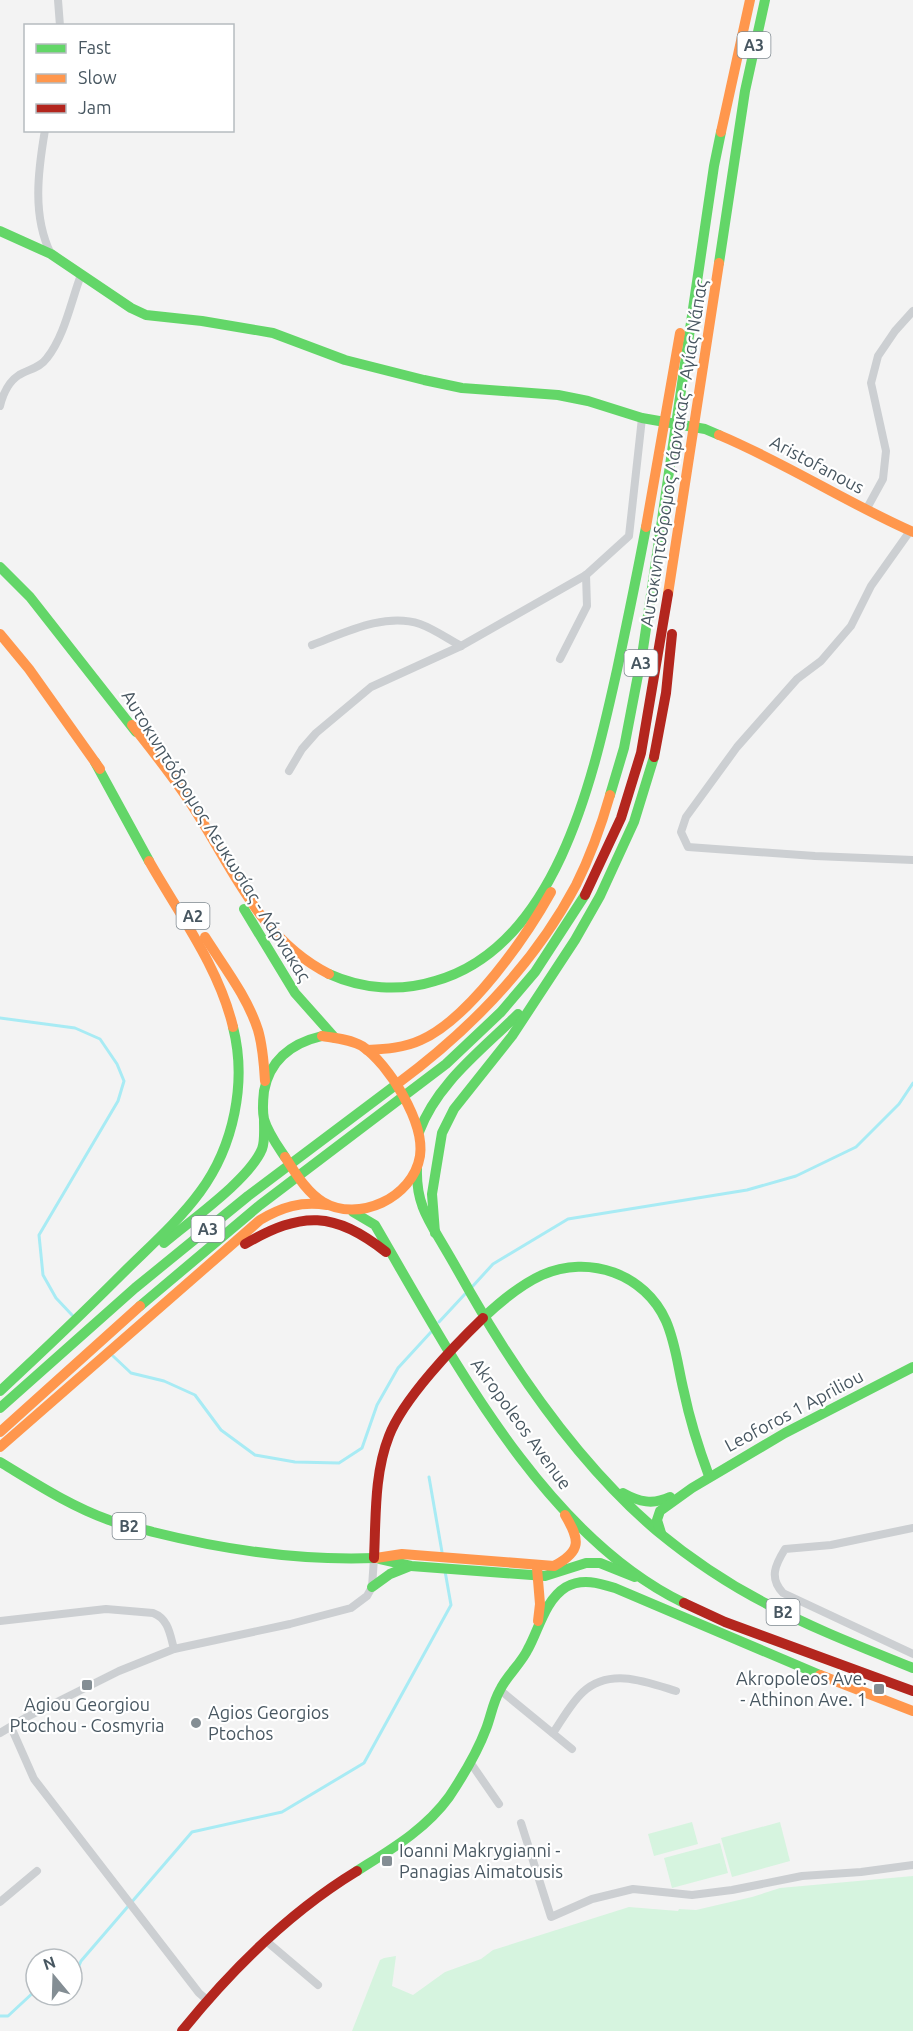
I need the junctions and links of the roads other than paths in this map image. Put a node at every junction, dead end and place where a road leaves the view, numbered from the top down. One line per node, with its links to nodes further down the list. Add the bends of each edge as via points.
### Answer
1 (58, 0): 4 (street)
2 (750, 0): 6 (main road, Αυτοκινητόδρομος Λάρνακας - Αγίας Νάπας / A3)
3 (765, 0): 17 (main road, Αυτοκινητόδρομος Λάρνακας - Αγίας Νάπας / A3, via 745,91)
4 (60, 24)
5 (45, 132): 8 (street, via 39,207 43,239)
6 (714, 165): 13 (main road, Αυτοκινητόδρομος Λάρνακας - Αγίας Νάπας / A3, via 679,412); 13 (main road, via 699,225 667,410)
7 (0, 231): 8 (main road, Aristofanous)
8 (51, 254): 9 (main road, Aristofanous)
9 (81, 275): 11 (street, via 59,337 46,359 18,375 3,391); 12 (main road, Aristofanous, via 146,315 273,333 345,360 424,380 462,388 558,395)
10 (913, 312): 15 (street, via 878,356 871,383 886,451 883,479)
11 (0, 406)
12 (642, 418): 15 (main road, Aristofanous, via 705,429 758,451); 19 (street, via 629,536)
13 (669, 436): 14 (main road, Αυτοκινητόδρομος Λάρνακας - Αγίας Νάπας / A3); 24 (main road, via 601,740 582,805 552,872 525,916 505,941 460,974 404,988 374,986 347,982 306,961 283,943 258,914 182,789)
14 (670, 460): 30 (main road, via 611,742 591,810 562,873 506,962 462,1011 422,1040 402,1047); 43 (main road, Αυτοκινητόδρομος Λάρνακας - Αγίας Νάπας / A3, via 644,649 624,748 577,883 556,920 491,1003 437,1054 248,1196 135,1288)
15 (866, 510): 16 (main road, Aristofanous)
16 (912, 532): 27 (street, via 871,586 851,626 737,747 686,817 681,832 688,847)
17 (674, 558): 28 (main road, via 673,629 654,757 634,822 600,896); 44 (main road, Αυτοκινητόδρομος Λάρνακας - Αγίας Νάπας / A3, via 641,753 621,818 589,888 535,972 501,1012 446,1064 260,1205 145,1302)
18 (0, 567): 24 (main road, Αυτοκινητόδρομος Λευκωσίας - Λάρνακας, via 30,597)
19 (586, 574): 22 (street); 23 (street, via 587,606)
20 (0, 634): 25 (main road, A2)
21 (312, 645): 22 (street, via 356,628 395,620 419,624)
22 (461, 646): 26 (street, via 371,687 316,733)
23 (560, 659)
24 (132, 725): 29 (main road, Αυτοκινητόδρομος Λευκωσίας - Λάρνακας, via 287,982)
25 (95, 762): 31 (main road, A2, via 127,808 258,1028); 40 (main road, via 206,958 232,1018 238,1046 235,1113 228,1139 207,1183)
26 (289, 771)
27 (913, 860)
28 (545, 984): 33 (main road, via 445,1086); 37 (main road, via 512,1036 454,1109 442,1133 432,1194)
29 (335, 1038): 30 (main road, via 352,1041); 31 (main road, via 322,1036 300,1042 281,1055)
30 (367, 1050): 33 (main road, via 388,1073)
31 (265, 1081): 32 (main road)
32 (264, 1118): 35 (main road, via 302,1182 320,1201); 40 (main road, via 262,1146 244,1176)
33 (419, 1132): 34 (main road, via 422,1148)
34 (417, 1169): 36 (main road, via 391,1197); 37 (main road, B2, via 419,1203)
35 (333, 1207): 36 (main road); 39 (main road, via 310,1202 278,1210 260,1220)
36 (353, 1212): 38 (main road, B2, via 375,1225)
37 (438, 1236): 49 (main road, Akropoleos Avenue / B2, via 493,1331 560,1427)
38 (397, 1262): 39 (main road, via 359,1231 318,1218 266,1230); 51 (main road, Akropoleos Avenue / B2, via 459,1368)
39 (192, 1279): 44 (main road, via 92,1366)
40 (98, 1299): 42 (main road)
41 (913, 1367): 48 (main road, Leoforos 1 Apriliou, via 800,1423)
42 (0, 1391)
43 (0, 1408)
44 (8, 1431): 45 (main road); 46 (main road)
45 (0, 1438)
46 (0, 1447)
47 (0, 1462): 54 (main road, B2, via 110,1521 227,1548)
48 (709, 1476): 50 (main road, Leoforos 1 Apriliou); 54 (main road, via 665,1318 653,1299 634,1281 610,1270 583,1266 556,1269 518,1288 492,1311 443,1359 399,1416 388,1437 379,1476)
49 (609, 1484): 50 (main road, Leoforos 1 Apriliou, via 645,1503 659,1502); 53 (main road, Akropoleos Avenue / B2)
50 (692, 1487): 53 (main road, Leoforos 1 Apriliou, via 658,1513 657,1525)
51 (561, 1506): 56 (main road, B2, via 575,1532 574,1550 562,1562); 57 (main road, Akropoleos Avenue / B2, via 596,1541)
52 (913, 1528): 62 (street, via 831,1545 785,1549 774,1577 783,1593)
53 (663, 1536): 63 (main road, Akropoleos Avenue / B2, via 749,1595)
54 (374, 1558): 55 (main road, B2); 56 (main road, B2, via 402,1554 442,1557); 58 (street)
55 (411, 1566): 56 (main road, B2); 58 (main road)
56 (537, 1571): 57 (main road, B2, via 555,1575 593,1562); 60 (main road)
57 (647, 1582): 66 (main road, Akropoleos Avenue / B2, via 725,1622)
58 (372, 1587): 61 (street, via 351,1608)
59 (0, 1621): 61 (street, via 106,1610 153,1614 168,1626)
60 (537, 1627): 64 (main road, via 528,1650); 67 (main road, via 567,1587 592,1581)
61 (174, 1649): 68 (street, via 119,1671)
62 (913, 1654)
63 (913, 1668)
64 (500, 1690): 70 (street); 72 (main road)
65 (676, 1691): 70 (street, via 638,1679 604,1680 585,1690)
66 (913, 1691)
67 (913, 1711)
68 (11, 1727): 69 (street); 80 (street, via 33,1779)
69 (0, 1733)
70 (553, 1733): 71 (street)
71 (573, 1749)
72 (470, 1762): 73 (street); 78 (main road, via 426,1824 318,1896)
73 (499, 1803)
74 (521, 1823): 75 (street, via 551,1917 592,1899 633,1889 692,1895 802,1876)
75 (913, 1865)
76 (37, 1872): 77 (street)
77 (0, 1902)
78 (265, 1940): 79 (street); 80 (main road)
79 (318, 1985)
80 (206, 2000): 81 (main road)
81 (182, 2031)

